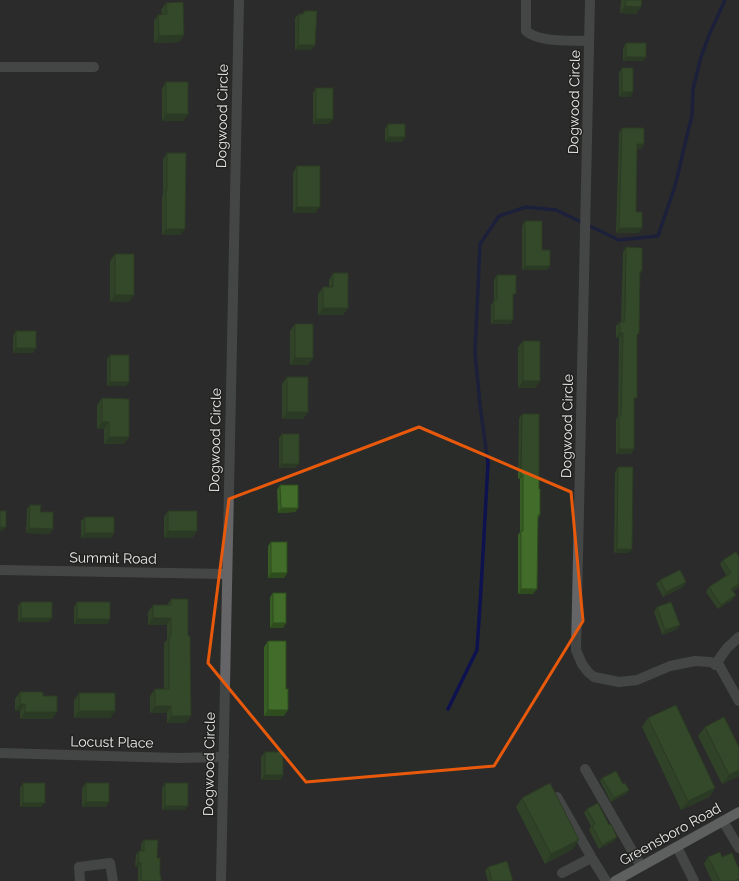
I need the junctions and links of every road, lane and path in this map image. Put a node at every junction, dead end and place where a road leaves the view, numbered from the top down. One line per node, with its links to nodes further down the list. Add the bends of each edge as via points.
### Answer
1 (239, 0): 8 (street, Dogwood Circle)
2 (526, 0): 4 (street, via 526,31 532,36)
3 (590, 0): 4 (street, Dogwood Circle)
4 (589, 41): 10 (street, Dogwood Circle, via 576,650 582,664 594,677 618,682 637,680 670,666 695,661)
5 (0, 67): 6 (street)
6 (94, 67)
7 (0, 570): 8 (street, Summit Road)
8 (226, 574): 13 (street, Dogwood Circle)
9 (739, 638): 10 (street, via 727,648)
10 (715, 665): 11 (street, via 719,665)
11 (739, 701)
12 (0, 753): 13 (street, Locust Place)
13 (224, 757): 25 (street, Dogwood Circle)
14 (585, 769): 21 (street)
15 (554, 793): 20 (street)
16 (739, 812): 17 (main road, Greensboro Road)
17 (723, 821): 18 (main road, Greensboro Road); 19 (street)
18 (677, 846): 21 (main road, Greensboro Road); 28 (street)
19 (739, 848)
20 (593, 860): 22 (street, via 589,859); 26 (street)
21 (641, 866): 27 (main road, Greensboro Road)
22 (562, 873)
23 (80, 881): 24 (street, via 79,867 110,863)
24 (113, 881)
25 (221, 881)
26 (606, 881)
27 (615, 881)
28 (694, 881)

